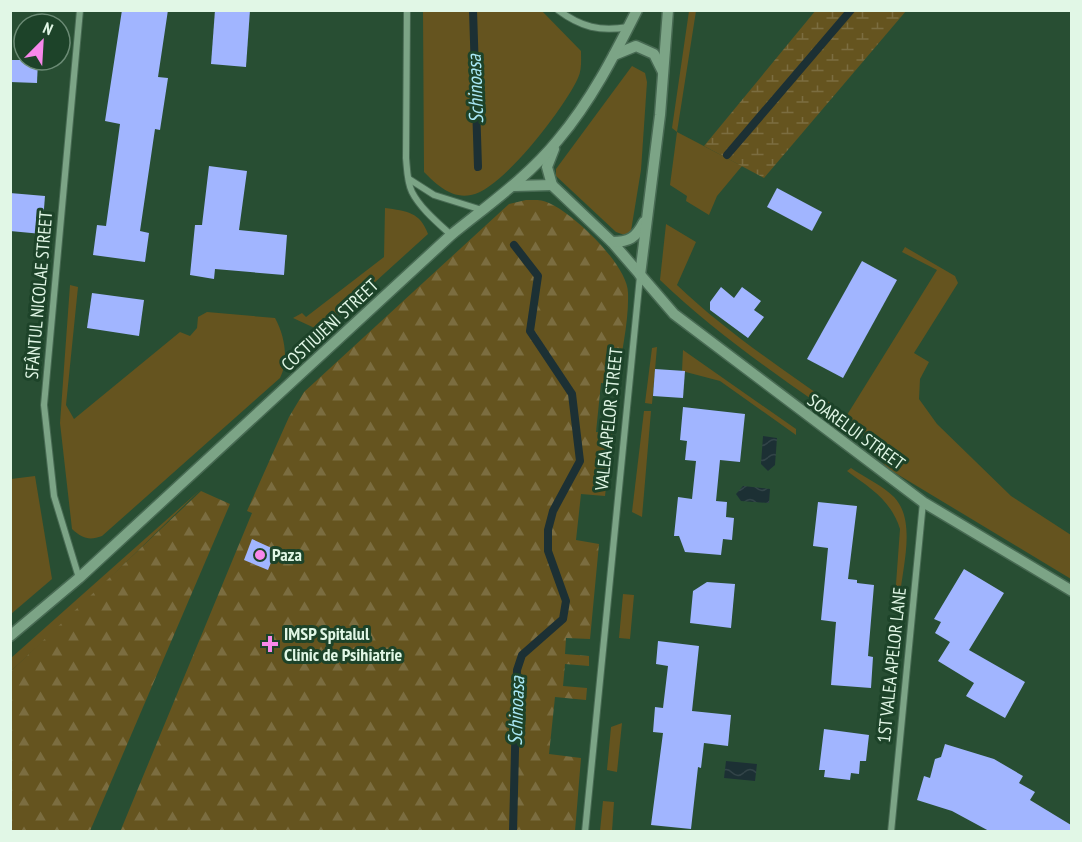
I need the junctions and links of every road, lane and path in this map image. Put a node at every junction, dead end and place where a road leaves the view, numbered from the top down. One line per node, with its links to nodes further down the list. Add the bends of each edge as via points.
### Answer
1 (80, 10): 19 (street, SFÂNTUL NICOLAE STREET, via 44,405 54,496)
2 (407, 10): 10 (street)
3 (558, 10): 6 (street, via 591,28)
4 (637, 10): 6 (street, COSTIUJENI STREET)
5 (668, 10): 8 (street, VALEA APELOR STREET)
6 (629, 27): 7 (street, COSTIUJENI STREET)
7 (614, 55): 8 (street, via 636,46 654,54); 9 (street, COSTIUJENI STREET, via 589,100)
8 (663, 72): 14 (street, VALEA APELOR STREET)
9 (557, 142): 11 (street, via 547,167); 12 (street, COSTIUJENI STREET)
10 (409, 179): 13 (street, via 434,195); 15 (street, via 411,191)
11 (552, 185): 12 (street); 16 (street, SOARELUI STREET)
12 (514, 186): 13 (street, COSTIUJENI STREET)
13 (482, 210): 15 (street, COSTIUJENI STREET)
14 (648, 214): 16 (street, via 639,233 628,242); 17 (street, VALEA APELOR STREET)
15 (451, 235): 19 (street, COSTIUJENI STREET)
16 (612, 242): 17 (street, SOARELUI STREET)
17 (640, 275): 18 (street, SOARELUI STREET, via 674,314); 22 (street, VALEA APELOR STREET)
18 (923, 502): 20 (street, SOARELUI STREET); 23 (street, 1ST VALEA APELOR LANE)
19 (80, 578): 21 (street, COSTIUJENI STREET)
20 (1071, 591)
21 (10, 636)
22 (585, 831)
23 (891, 831)

